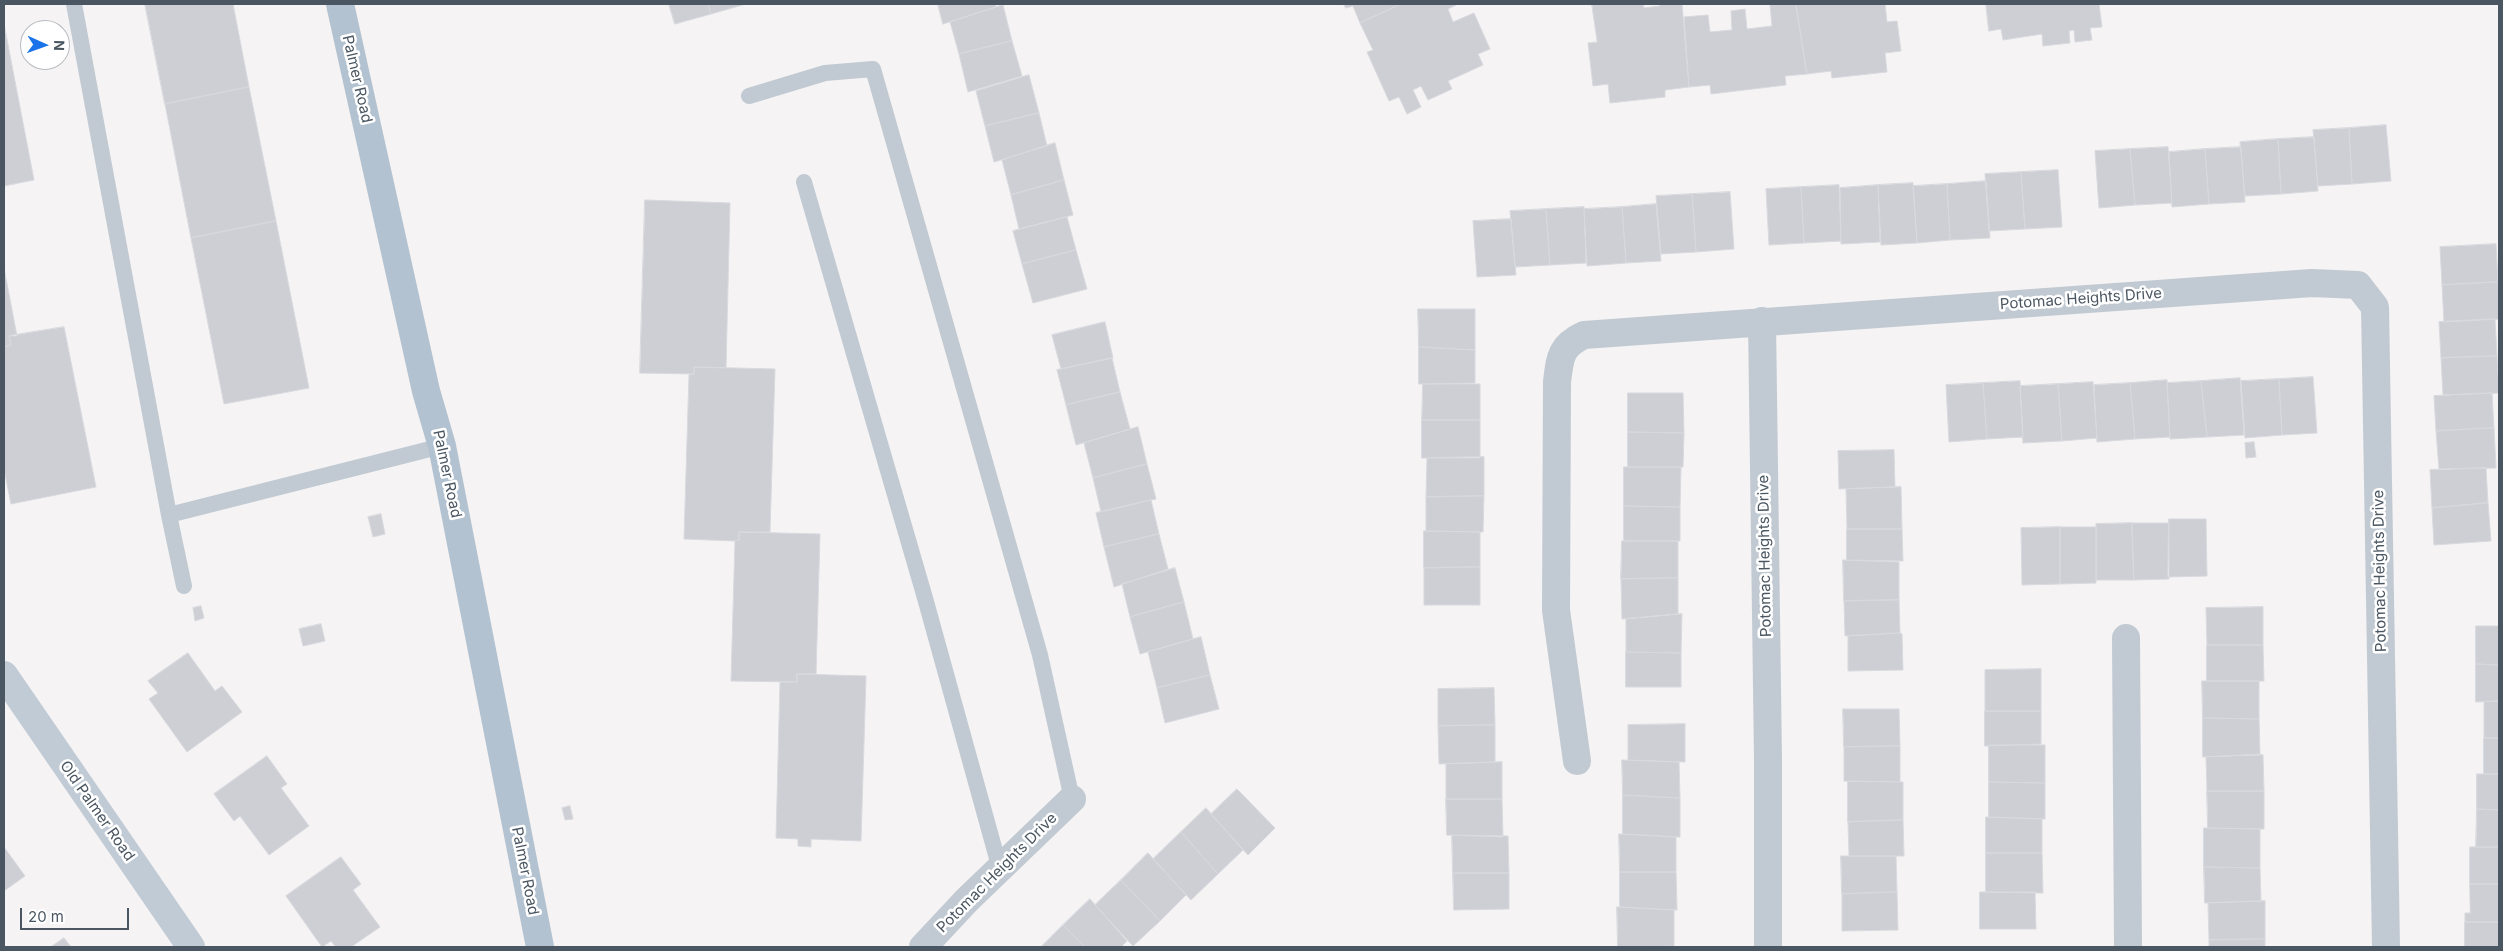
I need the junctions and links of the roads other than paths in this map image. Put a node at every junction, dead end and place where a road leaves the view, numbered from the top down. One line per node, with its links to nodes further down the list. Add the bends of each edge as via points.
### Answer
1 (74, 4): 7 (lane)
2 (340, 4): 6 (main road, Palmer Road, via 426,392)
3 (749, 96): 12 (lane, via 825,73 873,69 1040,655)
4 (804, 182): 13 (lane)
5 (1762, 321): 11 (street, via 1584,335 1572,341 1562,352 1557,382 1556,610); 17 (street, Potomac Heights Drive); 19 (street, Potomac Heights Drive, via 2312,283 2358,284 2375,308)
6 (442, 446): 7 (lane); 15 (main road, Palmer Road)
7 (169, 515): 8 (lane)
8 (184, 586)
9 (2126, 638): 18 (street)
10 (4, 675): 14 (street, Old Palmer Road)
11 (1578, 762)
12 (1072, 799): 13 (street, Potomac Heights Drive)
13 (1000, 869): 16 (street, Potomac Heights Drive)
14 (191, 947)
15 (540, 947)
16 (923, 947)
17 (1768, 947)
18 (2128, 947)
19 (2386, 947)

